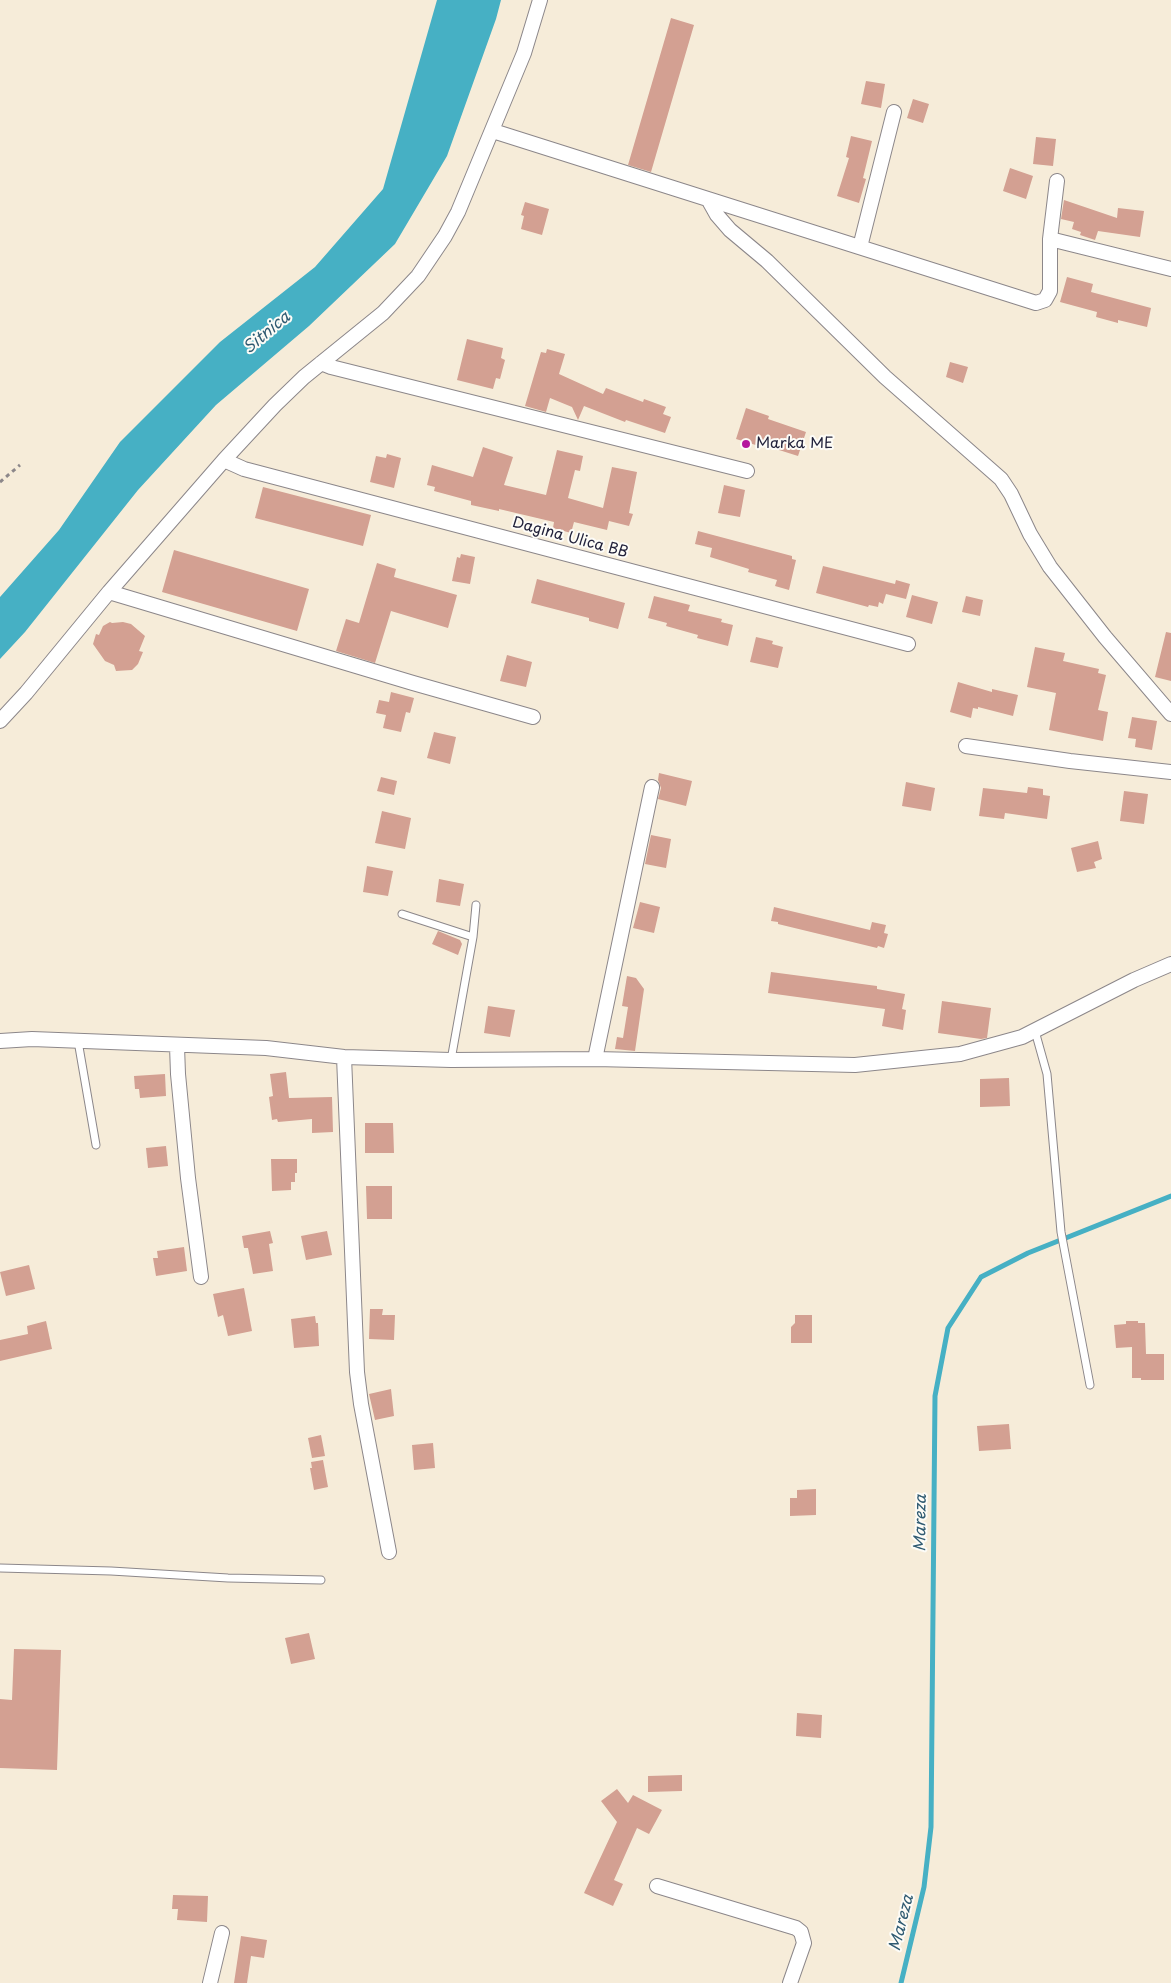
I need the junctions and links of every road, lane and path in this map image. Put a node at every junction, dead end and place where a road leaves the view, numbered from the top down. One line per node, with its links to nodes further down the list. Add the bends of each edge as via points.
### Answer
1 (540, 0): 3 (street, via 524,53)
2 (894, 112): 7 (street)
3 (493, 131): 5 (street); 9 (street, via 458,212 428,261 383,313)
4 (1056, 181): 6 (street)
5 (708, 199): 7 (street); 16 (street, via 730,230 800,292 885,377 1001,480 1050,567)
6 (1050, 239): 7 (street, via 1050,291 1044,300 1036,302); 8 (street)
7 (860, 247)
8 (1171, 269)
9 (321, 363): 10 (street, via 290,390); 12 (street)
10 (224, 460): 14 (street); 15 (street, Dagina Ulica BB, via 244,469)
11 (20, 465): 13 (path)
12 (747, 471)
13 (0, 482)
14 (109, 592): 17 (street); 18 (street)
15 (908, 644)
16 (1171, 714)
17 (533, 717)
18 (0, 721)
19 (966, 746): 20 (street)
20 (1171, 772)
21 (652, 787): 31 (street)
22 (476, 905): 24 (lane)
23 (402, 914): 24 (lane)
24 (473, 937): 32 (lane)
25 (1171, 964): 26 (street)
26 (1036, 1032): 31 (street, via 960,1054 855,1065); 35 (lane, via 1047,1074 1061,1232)
27 (0, 1041): 28 (street)
28 (78, 1041): 29 (street); 33 (lane)
29 (177, 1046): 30 (street, via 266,1048); 34 (street, via 187,1169)
30 (344, 1058): 32 (street); 36 (street, via 357,1372)
31 (595, 1059): 32 (street)
32 (451, 1060)
33 (96, 1145)
34 (201, 1278)
35 (1090, 1384)
36 (389, 1552)
37 (0, 1568): 38 (lane)
38 (321, 1580)
39 (657, 1886): 42 (street, via 796,1928 801,1932 804,1943)
40 (222, 1934): 41 (street)
41 (210, 1983)
42 (790, 1983)

